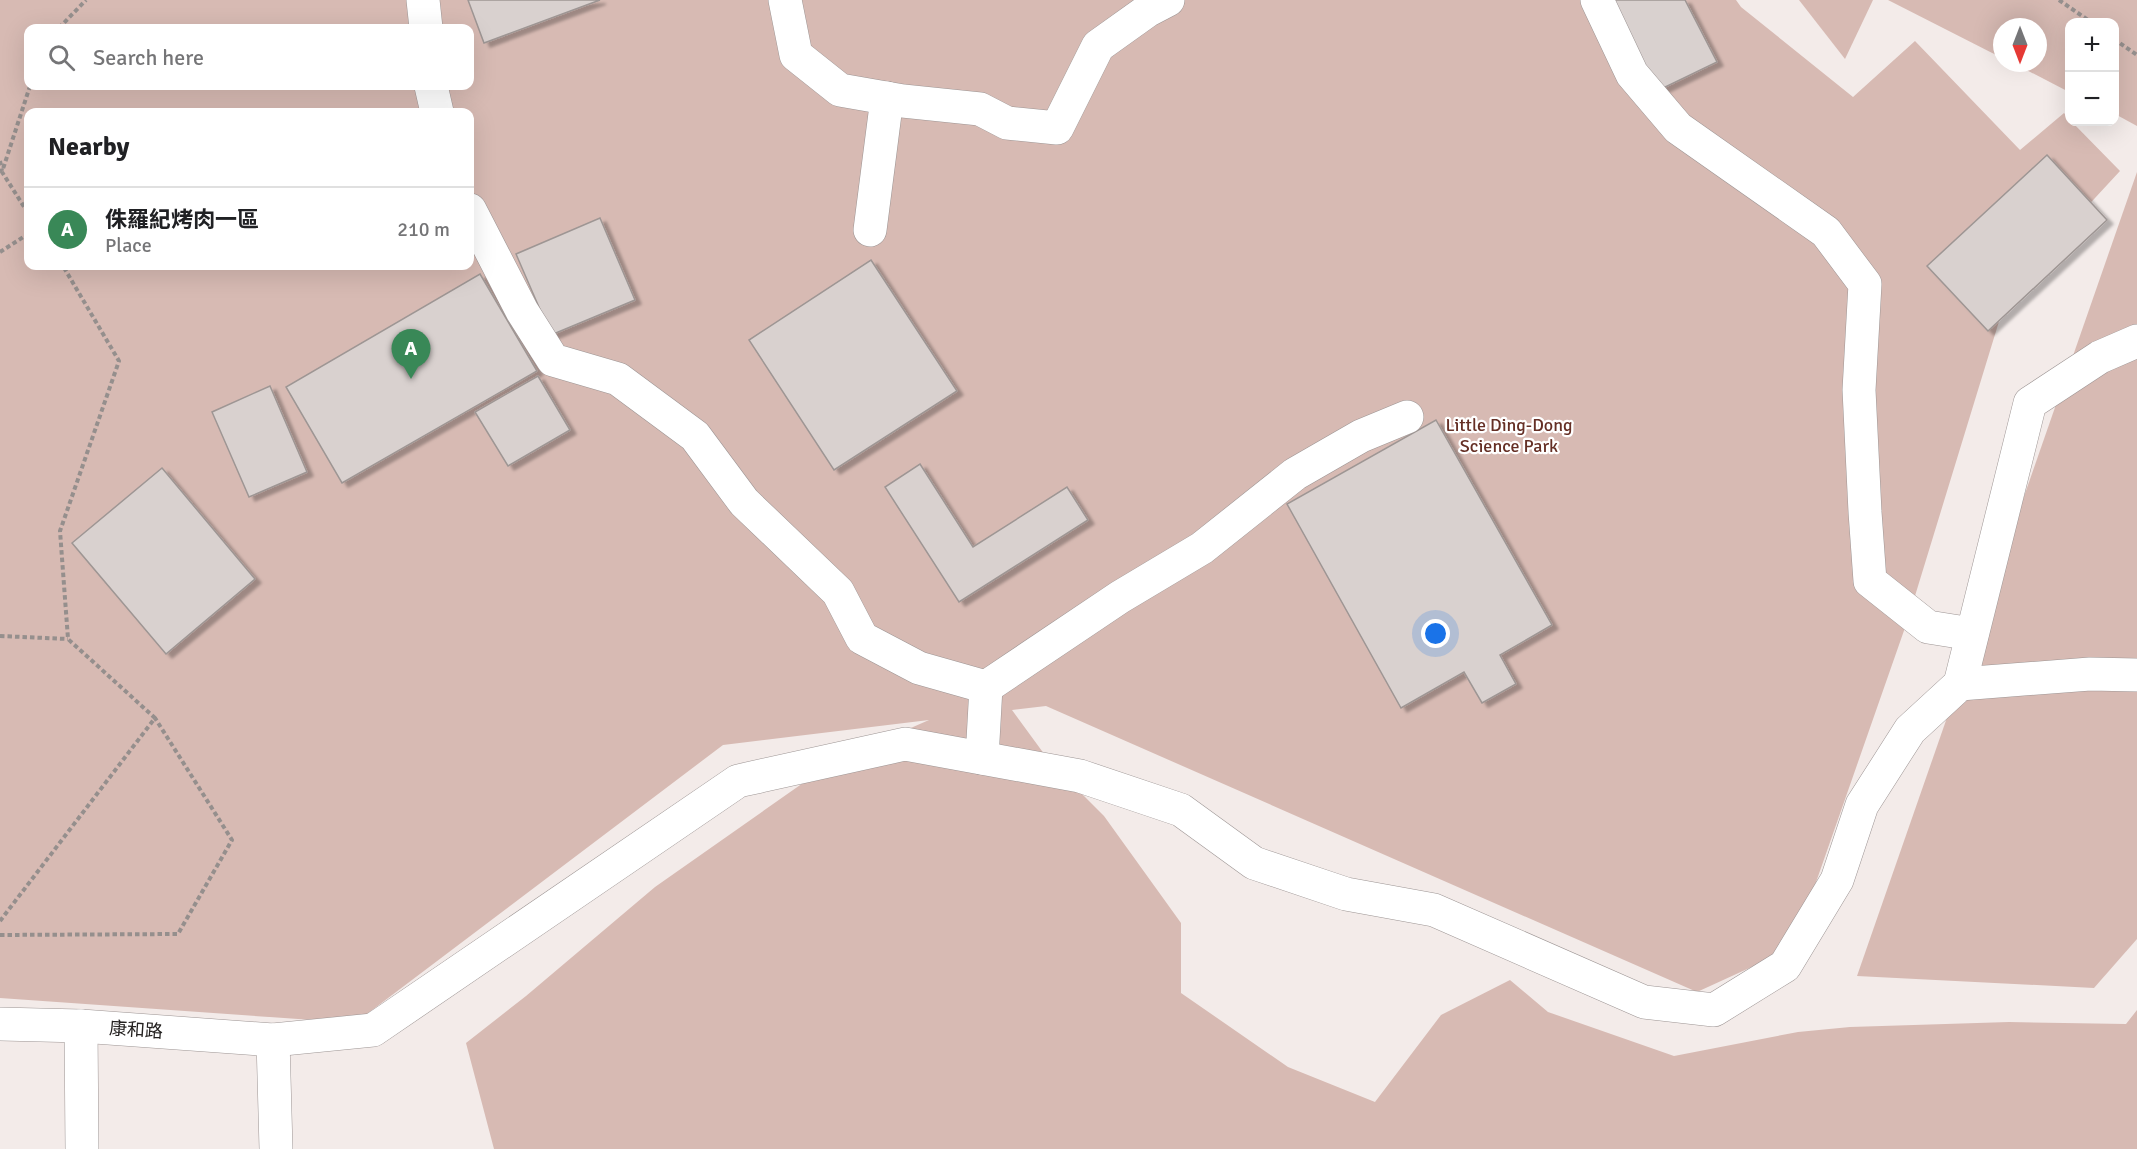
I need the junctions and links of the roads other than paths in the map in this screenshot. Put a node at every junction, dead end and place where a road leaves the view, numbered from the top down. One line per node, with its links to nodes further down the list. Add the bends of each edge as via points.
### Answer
1 (423, 0): 5 (street)
2 (785, 0): 7 (street, via 796,55 840,90)
3 (1168, 0): 7 (street, via 1098,46 1057,128 1007,123 980,109)
4 (1597, 0): 13 (street, via 1632,74 1678,128 1827,232 1865,284 1859,390 1870,581 1928,627)
5 (426, 24)
6 (432, 90): 8 (street)
7 (887, 98): 10 (street)
8 (435, 108)
9 (474, 218): 16 (street, via 552,360 618,379 695,436 744,502 838,592 862,638 919,668)
10 (870, 230)
11 (2137, 341): 13 (street, via 2100,357 2030,403)
12 (1407, 417): 16 (street, via 1361,436 1295,474 1202,548 1119,597)
13 (1972, 634): 15 (street)
14 (2137, 675): 15 (street, via 2090,674)
15 (1960, 684): 17 (street, 康和路, via 1910,730 1862,805 1837,880 1785,966 1714,1010 1644,1002 1434,910 1346,894 1254,863 1181,810 1080,776)
16 (986, 687): 17 (street)
17 (982, 758): 20 (street, 康和路, via 905,744 738,780 373,1030)
18 (0, 1024): 19 (street, 康和路)
19 (81, 1026): 20 (street, 康和路); 21 (street)
20 (273, 1040): 22 (street)
21 (82, 1149)
22 (276, 1149)

